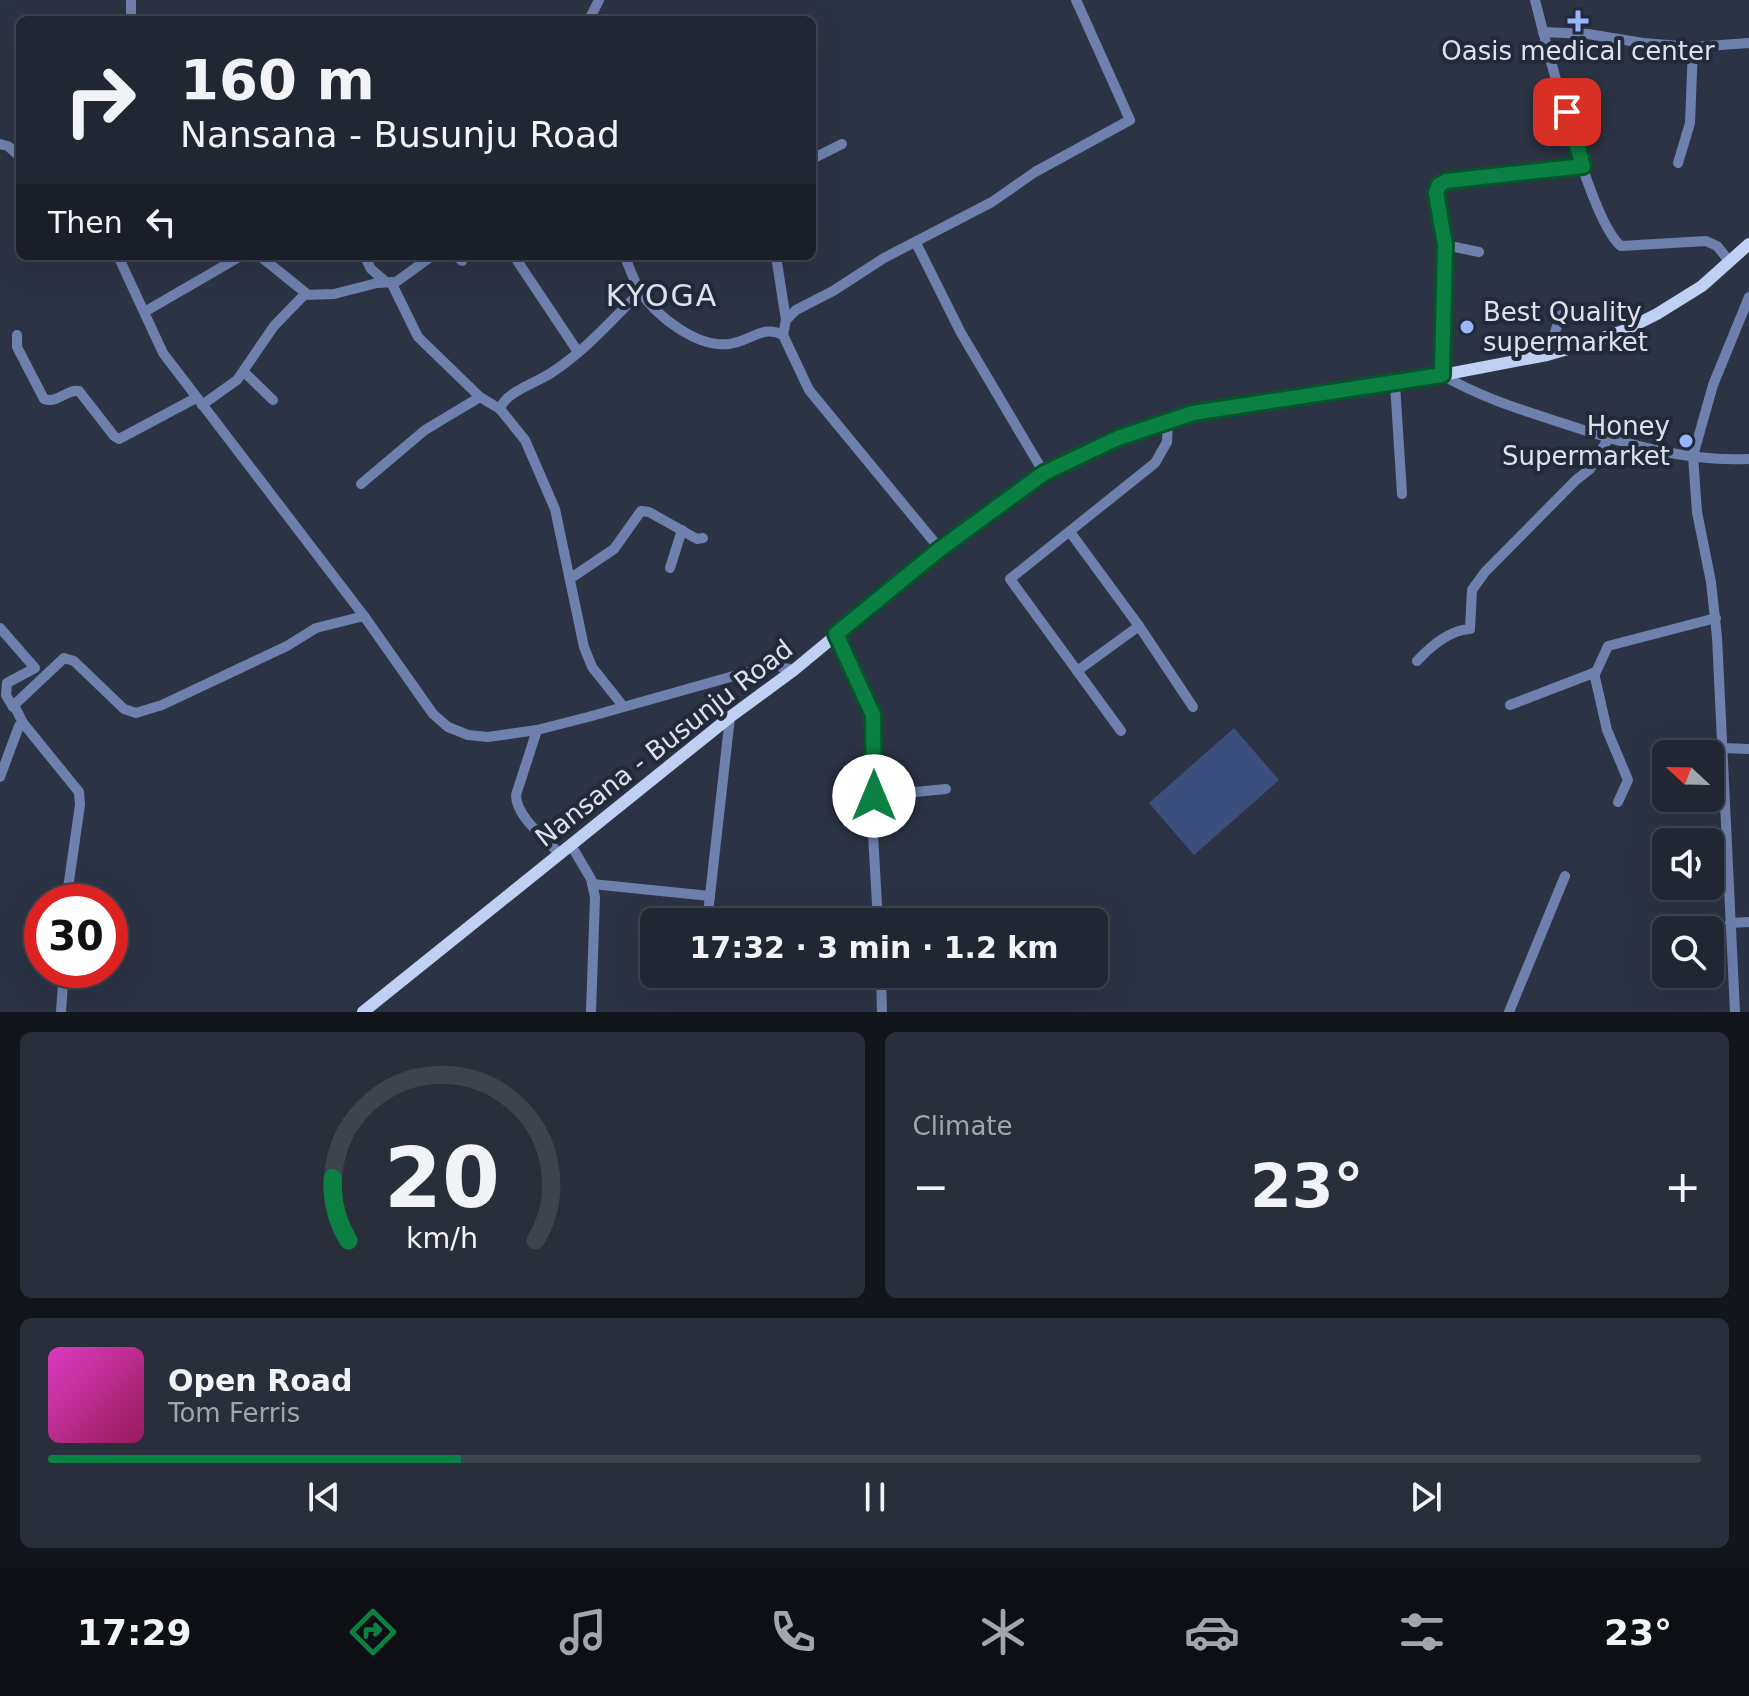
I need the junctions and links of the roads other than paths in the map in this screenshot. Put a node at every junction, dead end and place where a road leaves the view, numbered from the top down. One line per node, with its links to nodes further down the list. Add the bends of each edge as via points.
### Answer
1 (1076, 0): 10 (street, via 1130,120)
2 (1535, 0): 3 (street)
3 (1543, 32): 5 (street); 9 (street)
4 (1749, 43): 5 (street)
5 (1693, 47): 8 (street, via 1690,123)
6 (842, 144): 7 (street)
7 (816, 157)
8 (1678, 163)
9 (1583, 166): 12 (street, via 1439,185); 22 (street, via 1603,223 1621,246 1706,241)
10 (916, 243): 29 (street); 45 (street, via 961,333)
11 (1749, 244): 22 (main road, Nansana - Busunju Road)
12 (1445, 245): 13 (street); 35 (street)
13 (1479, 252)
14 (120, 260): 27 (street)
15 (234, 260): 27 (street)
16 (267, 260): 25 (street)
17 (366, 260): 23 (street)
18 (427, 260): 23 (street)
19 (518, 260): 32 (street)
20 (627, 260): 24 (street)
21 (777, 260): 29 (street)
22 (1730, 262): 33 (main road, Nansana - Busunju Road, via 1702,286 1623,331)
23 (389, 282): 25 (street); 37 (street, via 418,337)
24 (641, 291): 31 (street, via 669,321 708,342 727,345 770,330); 32 (street)
25 (307, 294): 34 (street, via 274,326)
26 (1749, 299): 43 (street, via 1713,385)
27 (146, 311): 39 (street, via 163,353)
28 (1561, 315): 33 (street)
29 (786, 320): 31 (street)
30 (17, 335): 39 (street, via 17,347 44,399 51,402 79,391 119,439)
31 (783, 335): 51 (street, via 809,390)
32 (578, 352): 40 (street, via 505,400)
33 (1547, 355): 35 (main road, Nansana - Busunju Road)
34 (244, 372): 38 (street); 39 (street)
35 (1442, 375): 36 (main road, Nansana - Busunju Road); 42 (street, via 1492,401)
36 (1395, 384): 41 (main road, Nansana - Busunju Road); 47 (street)
37 (480, 397): 40 (street); 46 (street, via 425,430)
38 (273, 400)
39 (199, 401): 54 (street)
40 (500, 409): 53 (street, via 525,440 545,483)
41 (1168, 421): 45 (main road, Nansana - Busunju Road); 49 (street, via 1167,442 1155,463)
42 (1608, 439): 43 (street); 59 (street, via 1590,469 1485,572 1472,590 1470,629 1449,635)
43 (1693, 456): 44 (street); 55 (street)
44 (1749, 459)
45 (1044, 473): 51 (main road, Nansana - Busunju Road)
46 (361, 484)
47 (1402, 494)
48 (682, 530): 50 (street); 52 (street); 53 (street, via 641,511 614,549)
49 (1070, 532): 56 (street); 61 (street, via 1010,579)
50 (703, 538)
51 (940, 549): 58 (main road, Nansana - Busunju Road)
52 (670, 568)
53 (571, 578): 64 (street, via 592,667)
54 (364, 616): 65 (street, via 324,625 136,713 124,709 74,661 64,658); 69 (street, via 433,714 448,727 488,737)
55 (1716, 618): 62 (street, via 1608,646); 71 (street)
56 (1139, 626): 61 (street); 66 (street)
57 (0, 628): 65 (street, via 35,668 7,683)
58 (836, 634): 60 (main road, Nansana - Busunju Road); 77 (street, via 873,715)
59 (1417, 661)
60 (794, 670): 64 (street, via 773,665); 67 (main road, Nansana - Busunju Road)
61 (1077, 671): 70 (street)
62 (1594, 673): 63 (street); 78 (street, via 1607,730 1628,780)
63 (1510, 705)
64 (623, 706): 69 (street)
65 (13, 707): 68 (street)
66 (1193, 707)
67 (730, 717): 79 (main road, Nansana - Busunju Road); 83 (street)
68 (23, 723): 74 (street); 81 (street, via 79,792)
69 (537, 730): 79 (street, via 516,802 527,818)
70 (1121, 731)
71 (1722, 740)
72 (1724, 748): 73 (street)
73 (1749, 749)
74 (0, 777)
75 (946, 789): 77 (street)
76 (1724, 792): 87 (street)
77 (874, 796): 85 (street)
78 (1618, 802)
79 (566, 849): 82 (street); 91 (main road, Nansana - Busunju Road)
80 (1565, 876): 94 (street)
81 (69, 884)
82 (592, 884): 83 (street); 92 (street)
83 (710, 896): 84 (street)
84 (709, 908)
85 (878, 908)
86 (1749, 922): 87 (street)
87 (1730, 923): 95 (street)
88 (63, 988): 90 (street)
89 (881, 988): 93 (street)
90 (61, 1012)
91 (363, 1012)
92 (591, 1012)
93 (882, 1012)
94 (1509, 1012)
95 (1735, 1012)

